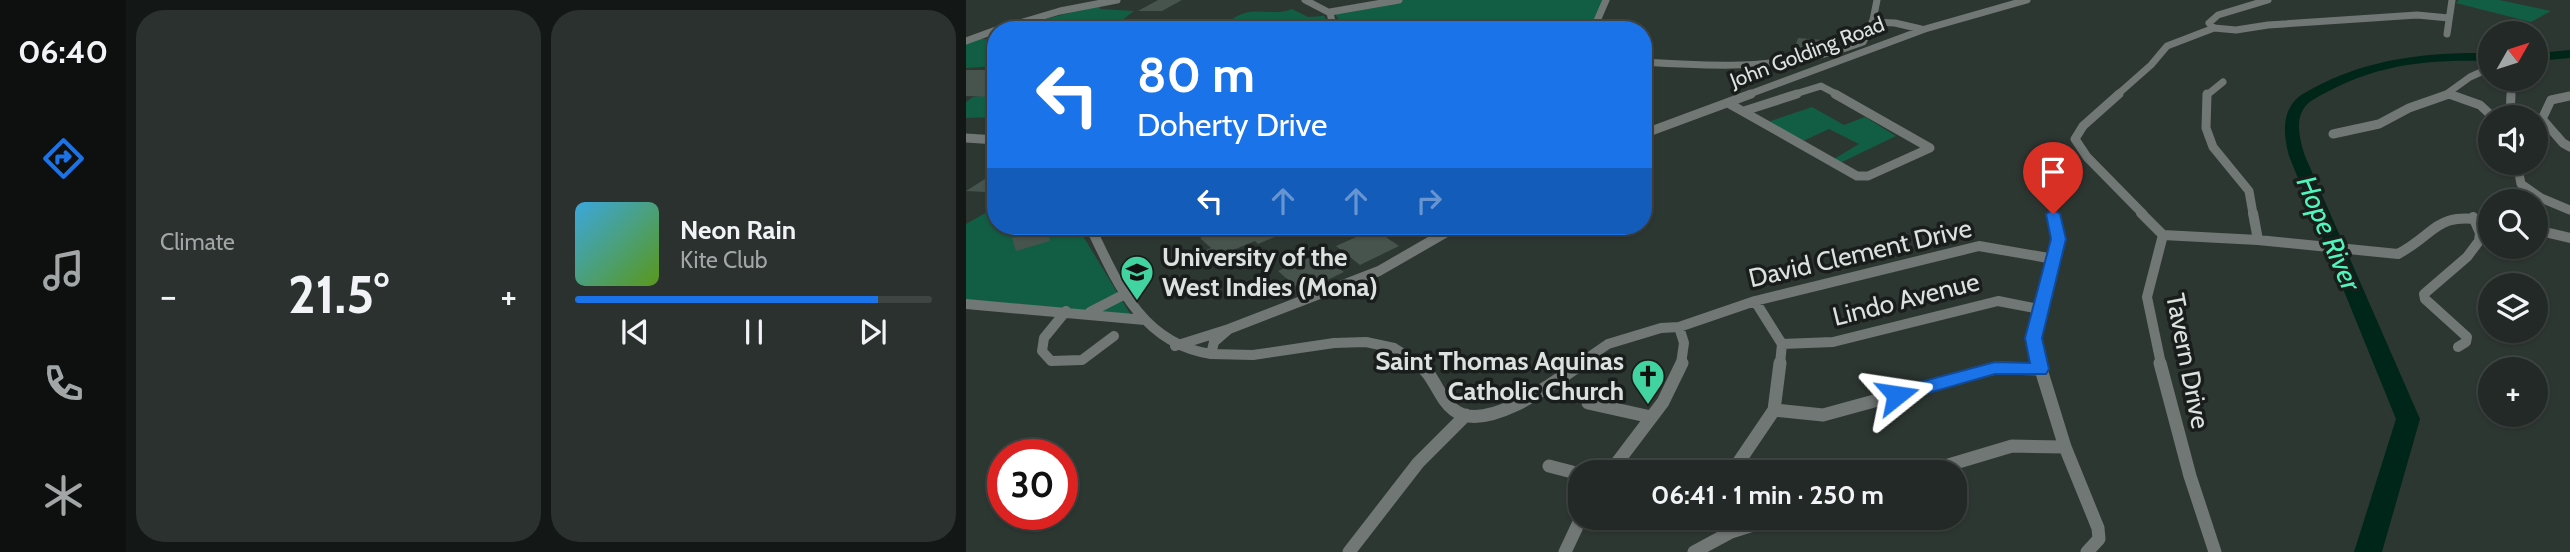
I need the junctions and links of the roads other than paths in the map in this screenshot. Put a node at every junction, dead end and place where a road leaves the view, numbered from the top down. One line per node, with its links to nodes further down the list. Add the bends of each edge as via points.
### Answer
1 (1117, 0): 11 (street)
2 (1305, 0): 9 (street)
3 (1399, 0): 9 (street)
4 (1606, 0): 13 (street)
5 (1877, 0): 14 (street)
6 (2027, 0): 16 (street, John Golding Road)
7 (2268, 0): 15 (street, via 2218,15 2209,23)
8 (2452, 0): 10 (street)
9 (1330, 12): 12 (street)
10 (2449, 18): 15 (street, via 2417,15); 19 (street)
11 (1026, 21)
12 (1334, 21)
13 (1597, 21)
14 (1872, 23): 16 (street); 18 (street); 21 (street, via 1863,42 1824,57 1761,68)
15 (2214, 28): 44 (street, via 2167,46 2083,126 2076,139 2087,157)
16 (1922, 30): 18 (street, John Golding Road)
17 (987, 33): 20 (street)
18 (1912, 33): 26 (street, John Golding Road)
19 (2447, 34)
20 (969, 39)
21 (1652, 62)
22 (2478, 74): 24 (street)
23 (2223, 82): 46 (street, via 2207,94 2206,128 2213,147 2249,191)
24 (2449, 94): 27 (street); 32 (street, via 2379,124)
25 (2570, 96): 28 (street, via 2551,100)
26 (1728, 103): 29 (street); 31 (street, John Golding Road)
27 (2480, 105)
28 (2548, 106)
29 (1744, 111): 29 (street, via 1863,177 1930,148 1821,86)
30 (2548, 130): 35 (street)
31 (1652, 131)
32 (2333, 134)
33 (966, 138): 34 (street)
34 (987, 139)
35 (2570, 147)
36 (2519, 175): 37 (street, via 2521,184 2541,198)
37 (2570, 210)
38 (2053, 214): 47 (street, via 2058,239)
39 (2473, 217): 40 (street); 46 (street, via 2439,223 2398,254); 60 (street, via 2480,231 2479,243 2424,294 2467,337)
40 (2478, 218)
41 (2548, 233): 45 (street)
42 (1094, 235): 48 (street)
43 (1441, 235): 56 (street, via 1379,271)
44 (2163, 235): 46 (street); 80 (street, Tavern Drive, via 2147,297 2162,371)
45 (2570, 238)
46 (2258, 240)
47 (2054, 259): 49 (street, David Clement Drive, via 1979,246); 51 (street)
48 (1129, 296): 53 (street); 54 (street)
49 (1755, 301): 55 (street, David Clement Drive); 58 (street)
50 (966, 304): 52 (street)
51 (2039, 309): 58 (street, Lindo Avenue, via 1998,301 1833,342); 62 (street, via 2033,338)
52 (1066, 311): 53 (street); 57 (street, via 1044,338 1042,351 1051,361 1082,360)
53 (1094, 314): 54 (street)
54 (1145, 320): 59 (street)
55 (1679, 327): 65 (street, via 1608,344 1536,395 1488,416); 66 (street, via 1685,336 1682,365)
56 (1229, 329): 59 (street); 61 (street, via 1217,338)
57 (1114, 336)
58 (1782, 344): 64 (street)
59 (1175, 346): 61 (street)
60 (2458, 347)
61 (1211, 354): 65 (street, via 1253,355 1334,343 1366,342 1394,348 1422,366 1454,410)
62 (2040, 369): 64 (street, via 1995,368 1823,415); 67 (street)
63 (1588, 403): 66 (street)
64 (1774, 410): 69 (street)
65 (1466, 415): 76 (street, via 1418,463)
66 (1651, 417): 68 (street)
67 (2065, 447): 70 (street, via 2012,446); 79 (street, via 2098,528 2099,539)
68 (1619, 460)
69 (1740, 460)
70 (1965, 460)
71 (1549, 466): 72 (street)
72 (1568, 471)
73 (1575, 530): 77 (street)
74 (1737, 530): 75 (street)
75 (1731, 532): 78 (street)
76 (1349, 552)
77 (1565, 552)
78 (1694, 552)
79 (2087, 552)
80 (2215, 552)

